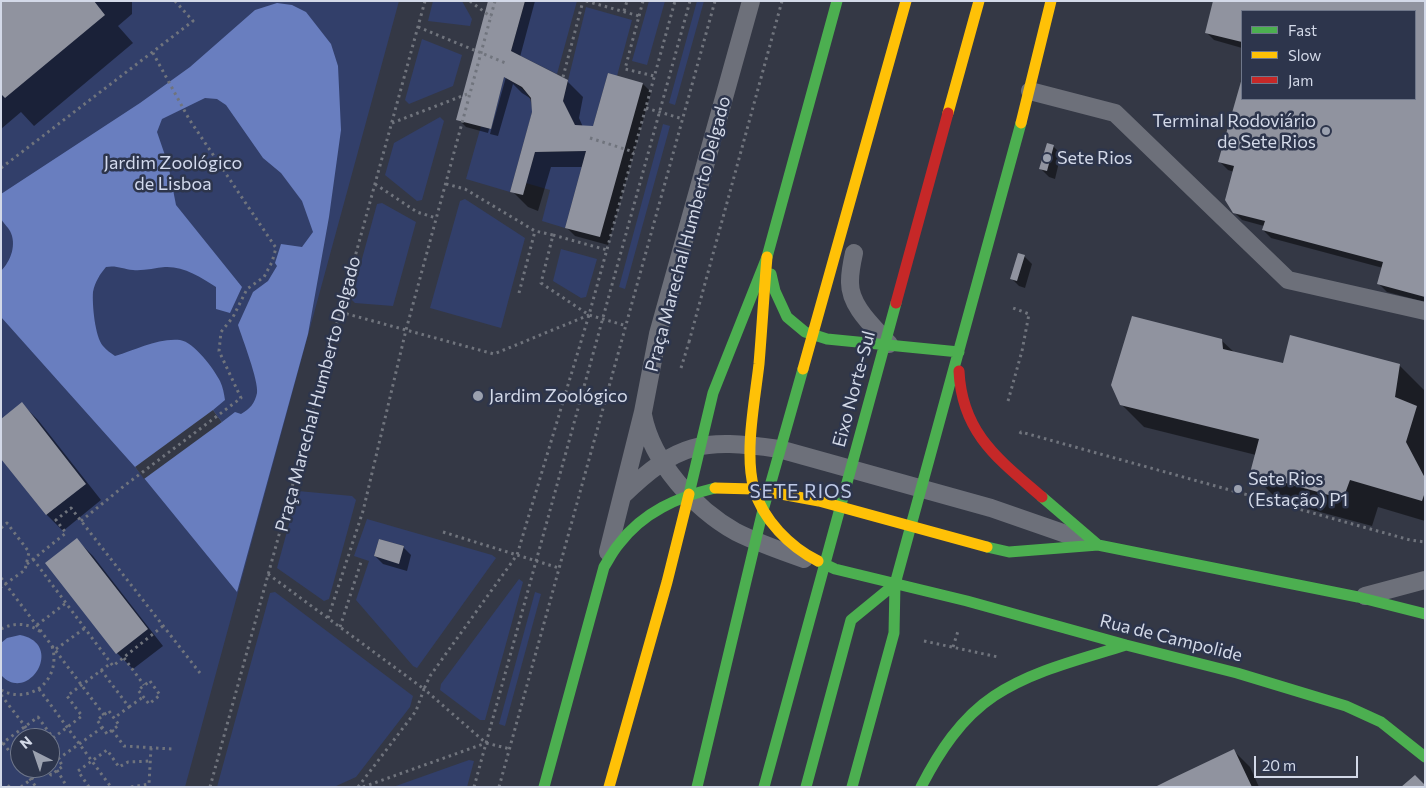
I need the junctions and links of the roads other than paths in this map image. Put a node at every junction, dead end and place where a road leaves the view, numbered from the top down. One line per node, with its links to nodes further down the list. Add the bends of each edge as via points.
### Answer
1 (751, 1): 12 (lane, Praça Marechal Humberto Delgado, via 658,334)
2 (837, 1): 8 (main road)
3 (906, 1): 32 (main road, via 762,514)
4 (979, 1): 33 (main road, Eixo Norte-Sul)
5 (1051, 1): 6 (main road)
6 (1030, 91): 9 (lane, via 1115,113 1288,280); 11 (main road)
7 (854, 253): 10 (lane, via 851,292 858,307)
8 (767, 257): 10 (main road, via 782,308 799,328 827,339); 13 (main road, via 713,393); 14 (main road)
9 (1425, 311)
10 (891, 346): 11 (main road)
11 (959, 352): 17 (main road); 21 (main road, via 960,390 977,433 996,457)
12 (643, 412): 15 (lane, via 650,441); 19 (lane, Praça Marechal Humberto Delgado)
13 (701, 445): 14 (lane); 15 (lane, via 683,450); 18 (main road)
14 (750, 445): 16 (main road); 17 (lane)
15 (662, 462): 18 (lane); 19 (lane)
16 (754, 489): 18 (main road, via 718,487); 20 (main road, via 819,501); 23 (main road, Rua de Campolide, via 778,530 803,553)
17 (922, 489): 20 (main road); 21 (lane, via 991,508)
18 (688, 494): 22 (main road, via 655,510 637,524 619,543); 23 (lane, via 735,531 768,547); 31 (main road, via 667,582)
19 (622, 496): 22 (lane, Praça Marechal Humberto Delgado)
20 (911, 527): 21 (main road, via 1009,552); 25 (main road)
21 (1098, 545): 26 (main road)
22 (604, 567): 30 (main road, Praça Marechal Humberto Delgado)
23 (835, 569): 25 (main road, Rua de Campolide)
24 (1425, 580): 26 (lane)
25 (895, 584): 28 (main road, Rua de Campolide); 34 (main road, via 851,620); 35 (main road, via 894,633)
26 (1358, 597): 27 (main road)
27 (1425, 614)
28 (1126, 645): 29 (main road, Rua de Campolide, via 1237,673 1346,706 1381,722); 36 (main road, via 1031,677 996,695 968,717 942,749)
29 (1425, 758)
30 (544, 787)
31 (609, 787)
32 (697, 787)
33 (764, 787)
34 (806, 787)
35 (852, 787)
36 (921, 787)

